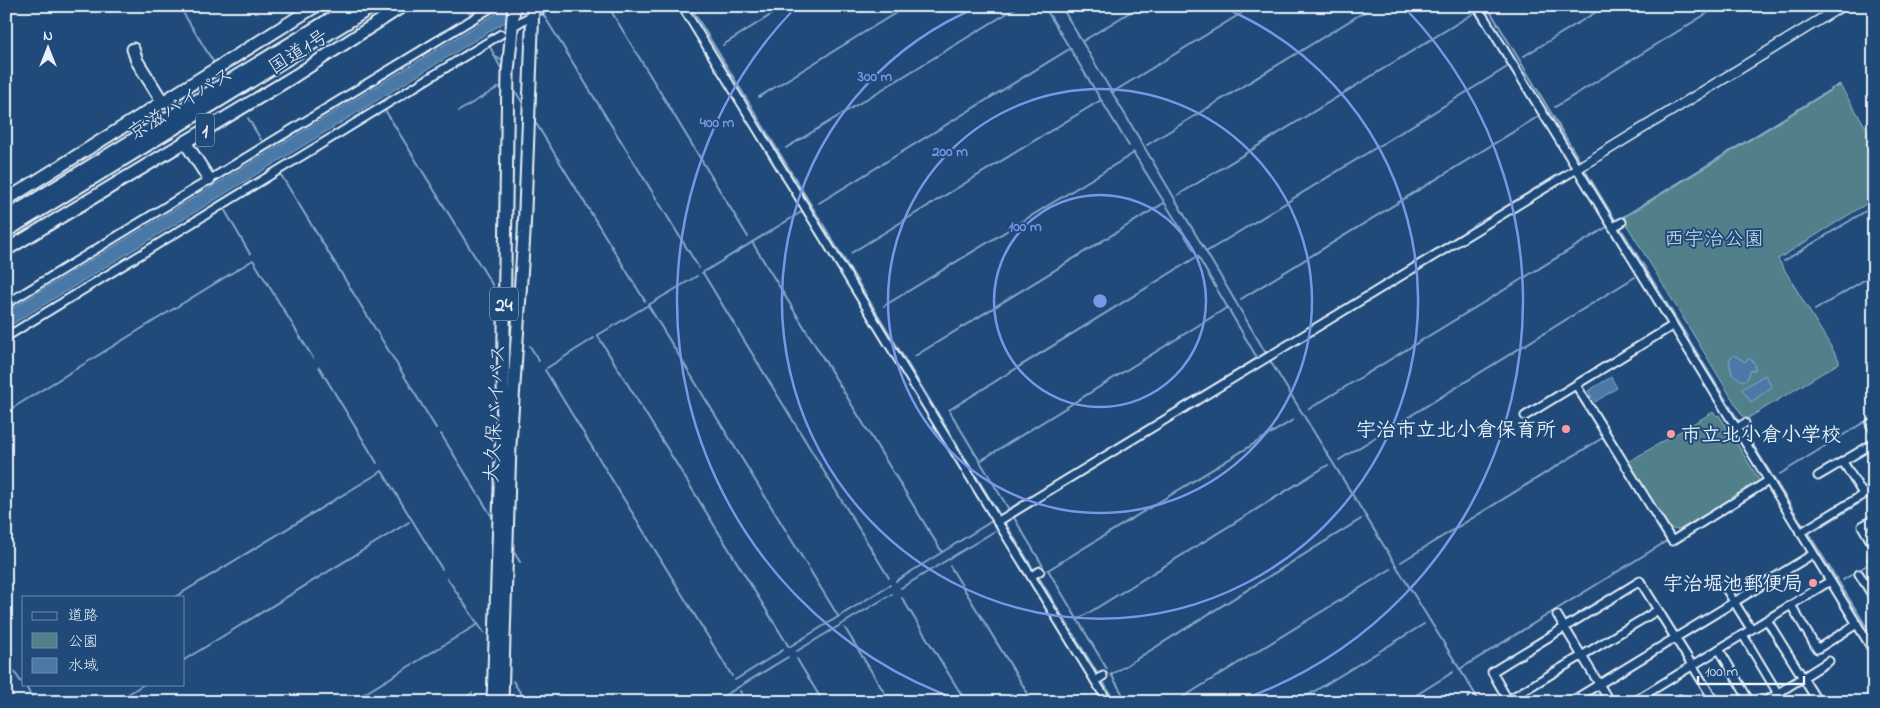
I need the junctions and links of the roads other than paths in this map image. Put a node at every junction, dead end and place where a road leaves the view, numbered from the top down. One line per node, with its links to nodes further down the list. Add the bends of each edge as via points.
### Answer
1 (316, 6): 14 (highway, 国道1号 / 1, via 217,68)
2 (352, 6): 19 (highway, 京滋バイパス, bridge)
3 (373, 6): 20 (highway, 京滋バイパス, bridge)
4 (403, 6): 15 (highway, 国道1号 / 1)
5 (494, 6): 17 (street)
6 (508, 6): 12 (highway)
7 (514, 6): 12 (highway, 大久保バイパス / 24)
8 (682, 6): 34 (street)
9 (1477, 6): 16 (street)
10 (1842, 6): 16 (street)
11 (536, 10): 12 (street); 53 (highway, 大久保バイパス / 24, via 513,386 508,542)
12 (510, 26): 24 (street); 53 (highway, 大久保バイパス / 24, via 498,527)
13 (133, 49): 14 (highway, via 137,61)
14 (161, 97): 18 (highway, 国道1号 / 1)
15 (190, 145): 17 (highway); 21 (highway, 国道1号 / 1)
16 (1581, 166): 23 (street, via 1617,224); 34 (street)
17 (211, 178): 22 (street)
18 (6, 200)
19 (6, 218)
20 (6, 231)
21 (6, 250)
22 (6, 304)
23 (1672, 326): 25 (street); 30 (street, via 1740,426)
24 (6, 337)
25 (1576, 385): 26 (street); 30 (street, via 1672,541)
26 (1525, 416)
27 (1874, 443): 28 (street)
28 (1843, 462): 29 (street); 32 (street)
29 (1818, 476)
30 (1768, 481): 35 (street)
31 (1874, 488): 32 (street)
32 (1863, 494): 35 (street)
33 (1874, 519): 36 (street, via 1862,526)
34 (1001, 520): 65 (street, via 1098,679)
35 (1801, 533): 37 (street)
36 (1874, 547)
37 (1813, 554): 39 (street); 43 (street)
38 (1859, 574): 41 (street)
39 (1830, 581): 44 (street); 48 (street)
40 (1723, 584): 43 (street)
41 (1871, 587): 42 (street)
42 (1874, 598)
43 (1734, 602): 50 (street); 52 (street)
44 (1791, 605): 47 (street); 48 (street, via 1817,649)
45 (1658, 610): 49 (street, via 1640,581); 52 (street); 56 (street)
46 (1557, 615): 49 (street)
47 (1767, 620): 50 (street); 59 (street)
48 (1856, 624): 55 (street)
49 (1565, 628): 56 (street); 62 (street, via 1492,672)
50 (1751, 629): 51 (street)
51 (1743, 635): 54 (street); 61 (street)
52 (1675, 638): 58 (street); 60 (street)
53 (499, 648): 63 (highway, 大久保バイパス / 24); 64 (highway, 大久保バイパス / 24)
54 (1719, 649): 58 (street); 72 (street)
55 (1874, 652)
56 (1581, 654): 60 (street); 62 (street)
57 (1829, 661): 59 (street)
58 (1692, 666): 68 (street); 71 (street)
59 (1802, 677): 61 (street); 75 (street)
60 (1599, 684): 66 (street); 67 (street)
61 (1778, 693): 73 (street); 74 (street)
62 (1507, 701)
63 (493, 702)
64 (502, 702)
65 (1108, 702)
66 (1570, 702)
67 (1610, 702)
68 (1632, 702)
69 (1676, 702): 70 (street, via 1680,699)
70 (1681, 702)
71 (1715, 702)
72 (1750, 702)
73 (1764, 702)
74 (1783, 702)
75 (1818, 702)

